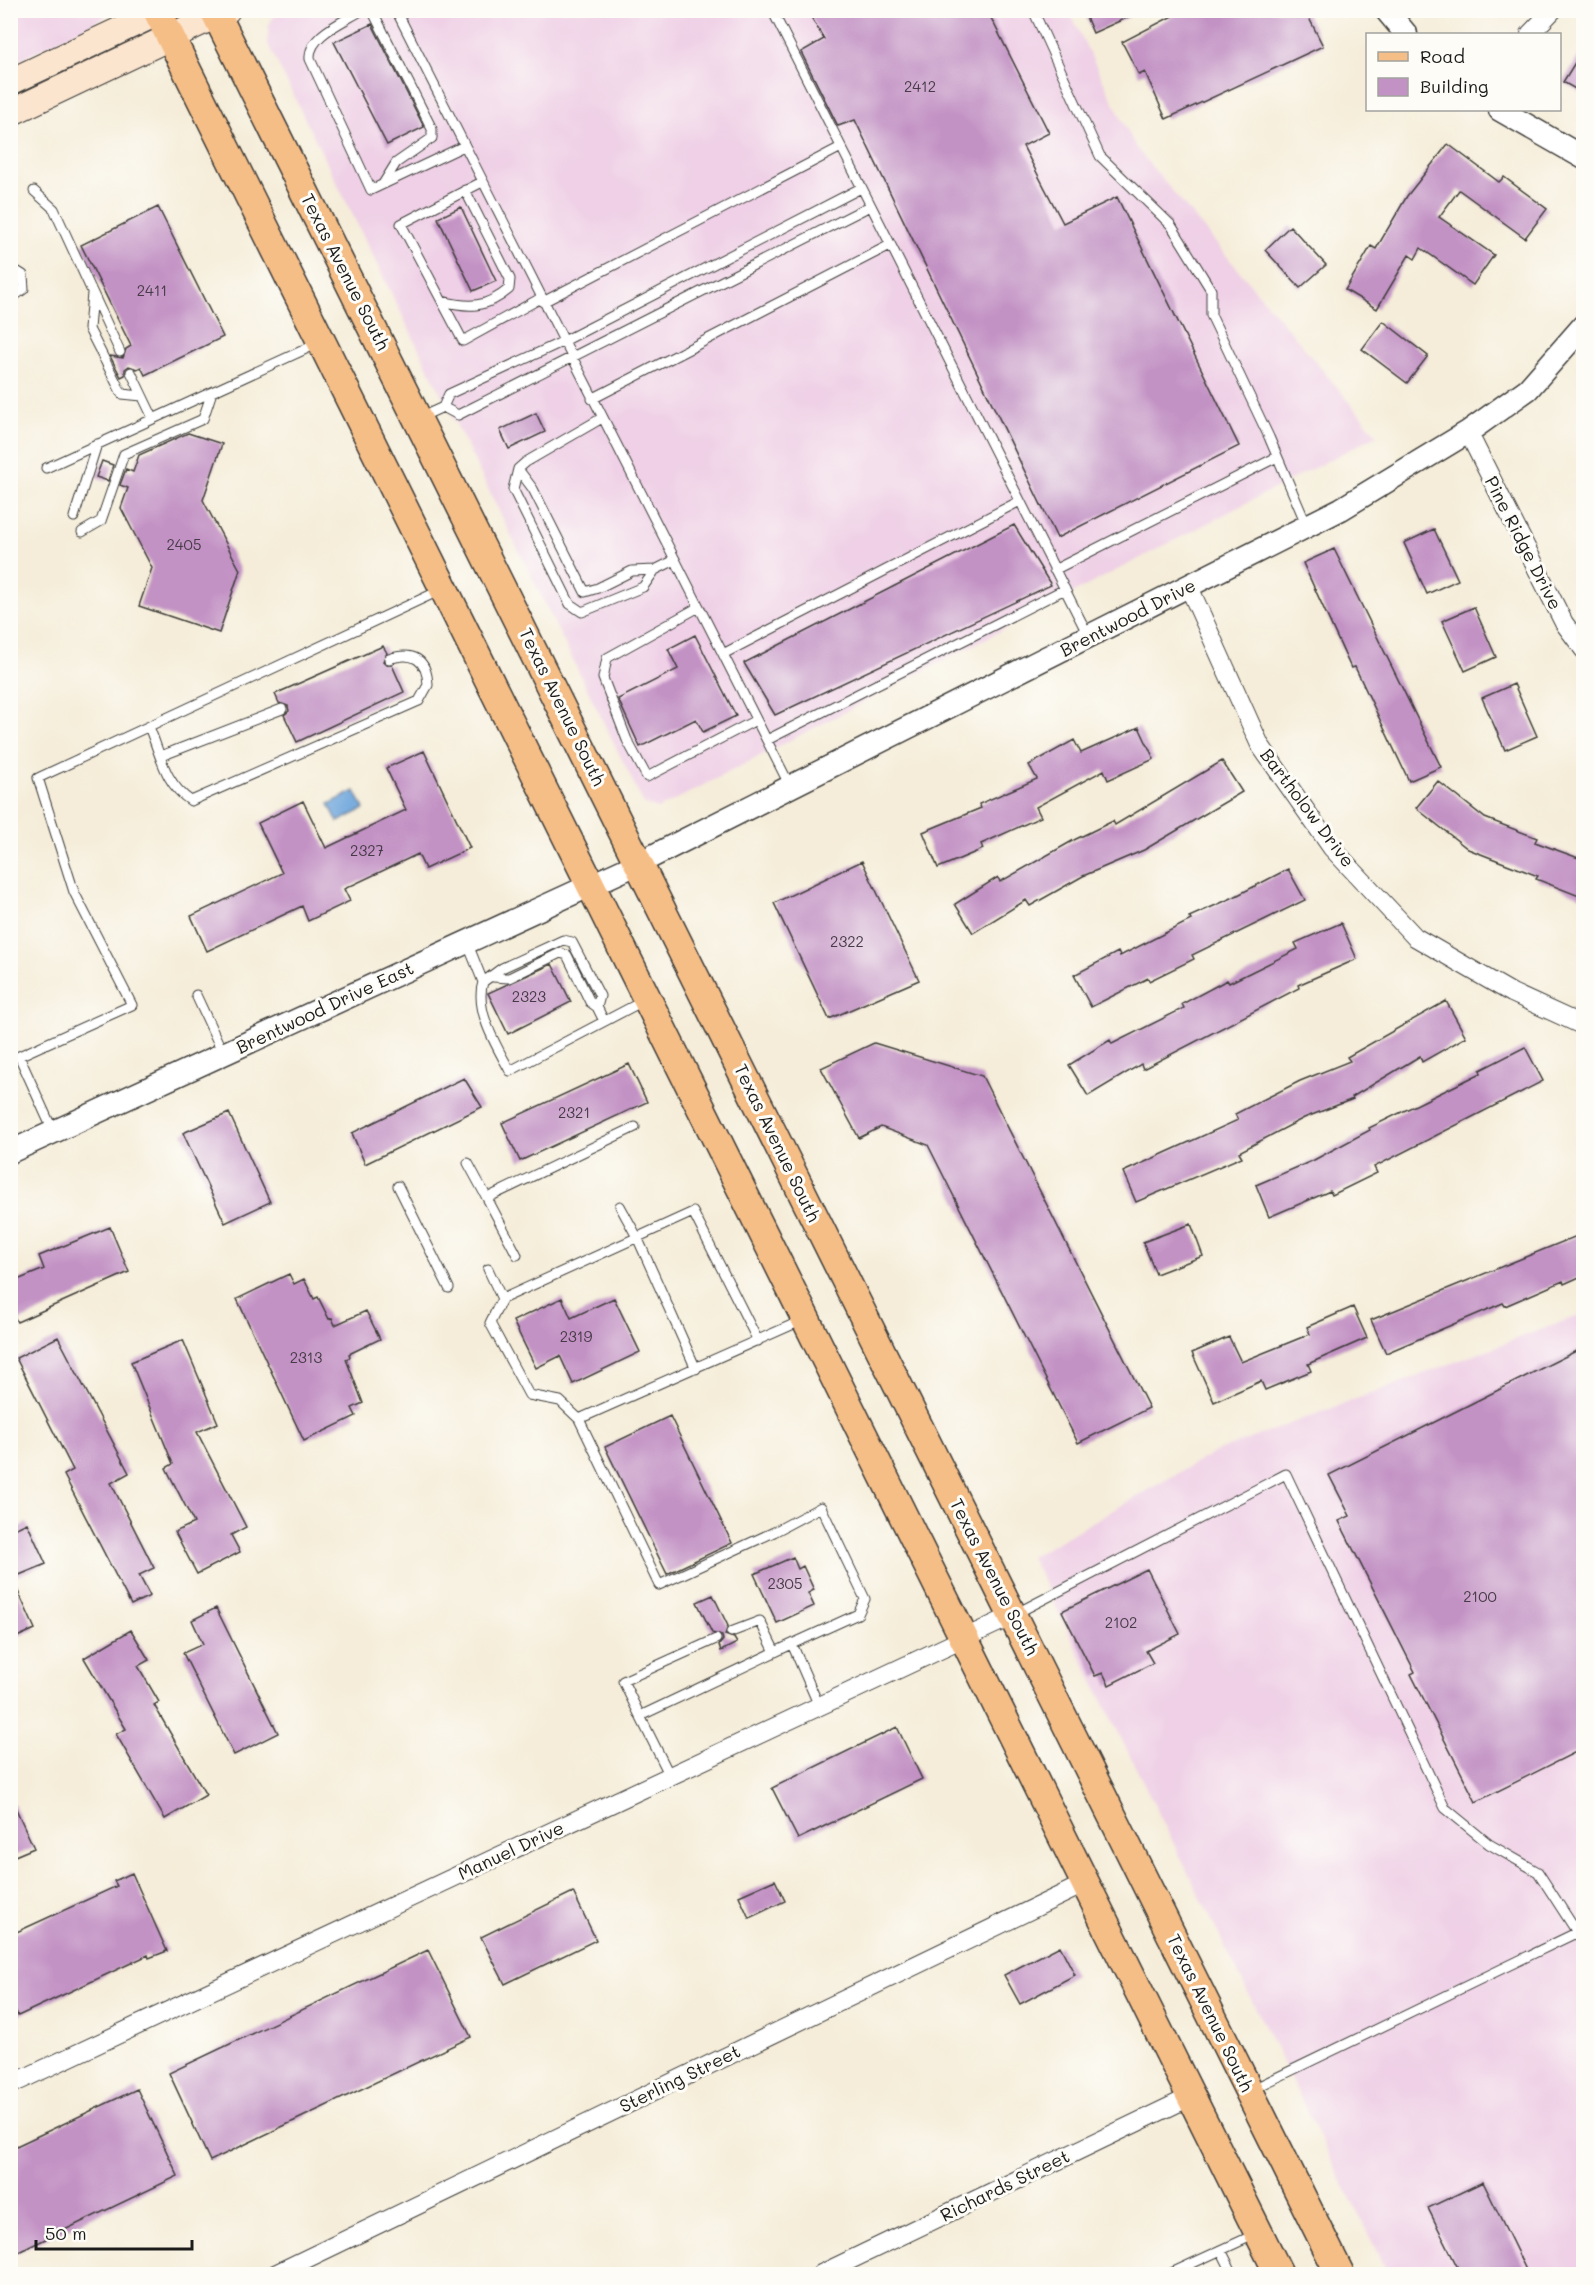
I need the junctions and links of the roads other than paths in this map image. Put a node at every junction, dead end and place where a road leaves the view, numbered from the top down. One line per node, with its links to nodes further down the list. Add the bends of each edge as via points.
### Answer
1 (362, 10): 19 (lane, via 314,40 309,51 371,190)
2 (372, 10): 19 (lane, via 432,129 432,138 396,163)
3 (396, 10): 15 (lane)
4 (772, 10): 16 (lane)
5 (1033, 10): 44 (lane, via 1100,156 1171,225 1211,290 1211,315)
6 (1386, 10): 10 (street)
7 (1553, 10): 11 (street)
8 (219, 12): 9 (main road); 39 (main road, Texas Avenue South)
9 (162, 18): 12 (main road); 14 (main road); 32 (main road)
10 (1405, 33)
11 (1531, 33)
12 (10, 82)
13 (1502, 111): 17 (street)
14 (10, 113)
15 (464, 146): 18 (lane); 19 (lane)
16 (841, 147): 20 (lane); 28 (lane)
17 (1584, 158)
18 (482, 182): 21 (lane); 28 (lane)
19 (383, 184)
20 (861, 188): 23 (lane); 31 (lane)
21 (465, 190): 29 (lane, via 400,224); 29 (lane, via 510,279 509,289 483,305 464,307)
22 (34, 191): 26 (lane, via 54,209)
23 (870, 206): 24 (lane); 34 (lane)
24 (890, 245): 38 (lane); 47 (lane)
25 (10, 267): 27 (lane, via 23,275 24,289)
26 (92, 291): 33 (lane); 37 (lane, via 89,329 122,394)
27 (10, 299)
28 (542, 300): 29 (lane, via 463,341); 31 (lane)
29 (441, 301)
30 (1584, 325): 42 (street, Brentwood Drive, via 1528,389)
31 (564, 341): 34 (lane); 39 (lane, via 449,394)
32 (322, 342): 36 (lane); 55 (main road)
33 (120, 352)
34 (571, 356): 38 (lane); 39 (lane, via 458,415)
35 (130, 372): 37 (lane)
36 (212, 392): 40 (lane); 50 (lane, via 203,419 124,454 101,521)
37 (142, 396): 40 (lane)
38 (592, 399): 41 (lane)
39 (431, 413): 68 (main road, Texas Avenue South)
40 (153, 418): 43 (lane)
41 (602, 418): 46 (lane); 51 (lane)
42 (1468, 432): 49 (street, Brentwood Drive); 59 (street, Pine Ridge Drive, via 1564,623)
43 (97, 444): 45 (lane); 48 (lane)
44 (1278, 457): 49 (lane); 53 (lane)
45 (46, 468)
46 (518, 469): 52 (lane, via 533,489 585,592 632,572); 52 (lane, via 513,489 570,604 582,612 643,587)
47 (1020, 501): 53 (lane); 60 (lane)
48 (74, 517)
49 (1307, 526): 54 (street, Brentwood Drive)
50 (82, 532)
51 (675, 560): 52 (lane); 57 (lane)
52 (656, 570)
53 (1054, 570): 56 (lane)
54 (1189, 587): 58 (street, Brentwood Drive); 77 (street, Bartholow Drive, via 1260,745 1332,848 1415,937 1512,993)
55 (444, 589): 64 (lane); 69 (main road)
56 (1065, 589): 58 (lane); 65 (lane)
57 (699, 607): 60 (lane); 63 (lane, via 607,658 603,678 627,740 647,777)
58 (1089, 637): 67 (street, Brentwood Drive)
59 (1584, 650)
60 (723, 654): 63 (lane)
61 (389, 659): 66 (lane, via 404,654 423,664 428,685 419,701 191,801 179,793 164,772)
62 (282, 709): 66 (lane)
63 (756, 720): 65 (lane)
64 (149, 727): 66 (lane); 80 (lane, via 38,778 74,892 132,1005 19,1056)
65 (766, 740): 67 (lane)
66 (161, 756)
67 (790, 786): 68 (street, Brentwood Drive)
68 (639, 863): 69 (street, Brentwood Drive East); 95 (main road, Texas Avenue South)
69 (591, 884): 70 (street, Brentwood Drive East); 74 (main road)
70 (467, 942): 72 (lane); 78 (street, Brentwood Drive East)
71 (493, 977): 72 (lane); 75 (lane, via 509,978 560,953 567,955 590,1002); 75 (lane, via 502,968 563,940 572,942 600,996)
72 (483, 982): 76 (lane, via 479,994 491,1037 510,1071)
73 (196, 995): 78 (lane)
74 (647, 999): 76 (lane); 91 (main road)
75 (597, 1008): 76 (lane)
76 (604, 1021)
77 (1584, 1026)
78 (223, 1054): 80 (street, Brentwood Drive East)
79 (635, 1127): 84 (lane)
80 (54, 1132): 81 (street, Brentwood Drive East)
81 (10, 1152)
82 (468, 1163): 84 (lane)
83 (398, 1186): 89 (lane)
84 (487, 1198): 87 (lane)
85 (620, 1206): 86 (lane)
86 (637, 1237): 90 (lane); 92 (lane, via 693,1212); 93 (lane)
87 (517, 1255)
88 (488, 1269): 90 (lane)
89 (449, 1288)
90 (502, 1299): 94 (lane, via 490,1323 529,1395 560,1401)
91 (806, 1318): 92 (lane); 98 (main road)
92 (758, 1341): 93 (lane)
93 (696, 1369): 94 (lane)
94 (579, 1419): 99 (lane, via 659,1585 821,1507 866,1599 858,1614)
95 (1012, 1616): 98 (street, Manuel Drive); 105 (lane, via 1286,1474 1445,1808 1489,1844 1538,1872); 108 (main road, Texas Avenue South)
96 (731, 1632): 100 (lane, via 760,1621)
97 (716, 1639): 102 (lane, via 623,1681)
98 (962, 1639): 101 (street, Manuel Drive); 104 (main road)
99 (792, 1644): 100 (lane); 101 (lane)
100 (775, 1652): 102 (lane)
101 (819, 1706): 103 (street, Manuel Drive)
102 (640, 1716): 103 (lane)
103 (670, 1776): 107 (street, Manuel Drive)
104 (1084, 1884): 109 (main road); 112 (street, Sterling Street)
105 (1578, 1932): 106 (lane); 108 (lane)
106 (1584, 1943)
107 (10, 2085)
108 (1249, 2091): 117 (main road, Texas Avenue South)
109 (1190, 2097): 110 (main road); 113 (street, Richards Street)
110 (1258, 2234): 111 (lane); 116 (main road)
111 (1221, 2250): 114 (lane); 115 (lane)
112 (275, 2274)
113 (821, 2274)
114 (1169, 2274)
115 (1233, 2274)
116 (1279, 2274)
117 (1340, 2274)

